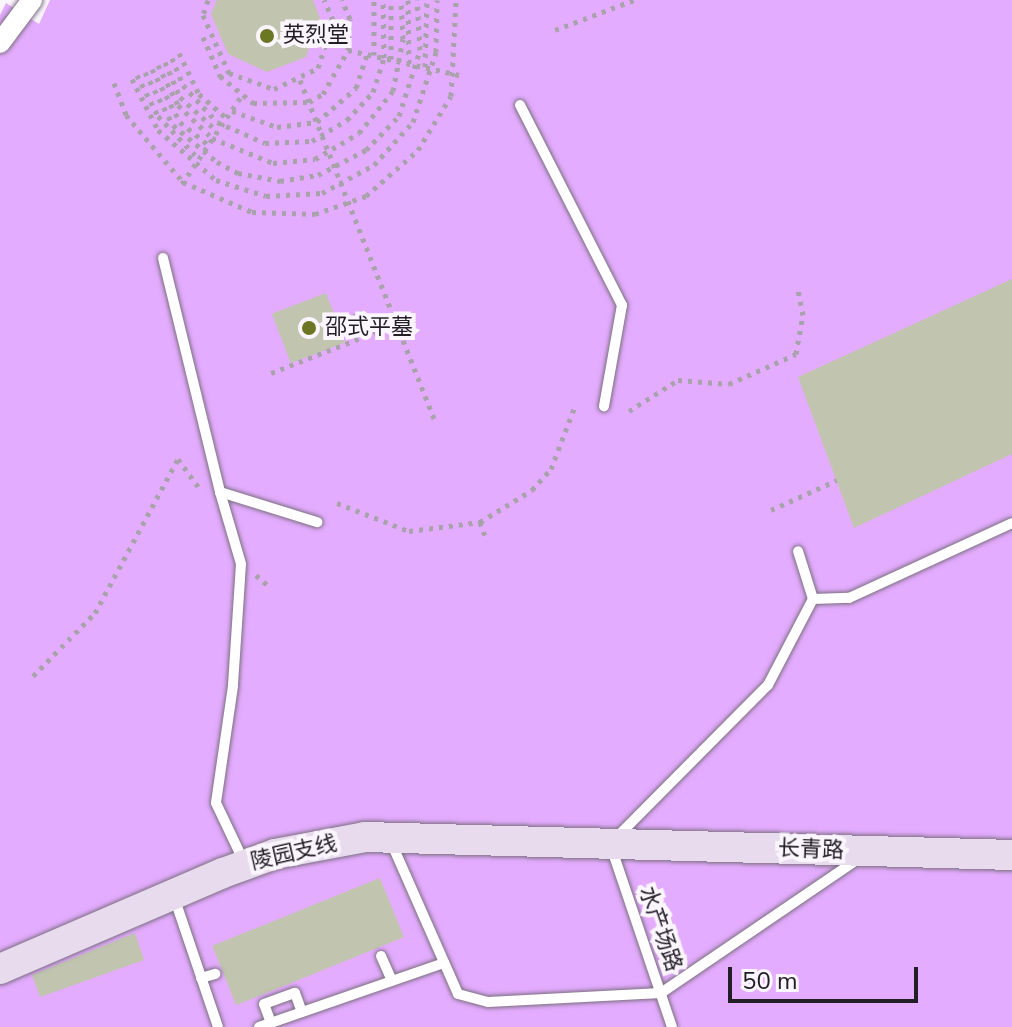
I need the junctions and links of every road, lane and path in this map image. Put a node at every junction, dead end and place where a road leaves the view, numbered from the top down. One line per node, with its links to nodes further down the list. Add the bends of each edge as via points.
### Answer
1 (32, 0): 17 (street)
2 (208, 0): 30 (path, via 203,15 229,73 274,89)
3 (324, 0): 30 (path, via 333,20 318,68)
4 (342, 0): 18 (path, via 350,19)
5 (374, 0): 20 (path)
6 (383, 0): 22 (path)
7 (391, 0): 22 (path)
8 (401, 0): 23 (path)
9 (408, 0): 25 (path)
10 (417, 0): 26 (path)
11 (427, 0): 27 (path)
12 (437, 0): 28 (path)
13 (456, 0): 29 (path)
14 (634, 0): 15 (path)
15 (555, 30)
16 (203, 37): 32 (path, via 220,76)
17 (0, 43)
18 (348, 50): 20 (path); 33 (path, via 323,94)
19 (179, 53): 36 (path, via 199,94)
20 (371, 54): 22 (path); 37 (path, via 356,88)
21 (172, 58): 38 (path, via 195,102)
22 (388, 58): 23 (path); 40 (path, via 363,105)
23 (401, 61): 25 (path); 43 (path, via 393,91 376,116)
24 (165, 62): 39 (path, via 180,97)
25 (409, 63): 26 (path)
26 (417, 65): 27 (path); 46 (path, via 409,98 389,129)
27 (425, 67): 28 (path)
28 (433, 69): 29 (path); 48 (path, via 403,136)
29 (457, 74): 49 (path, via 451,96 418,150 392,177)
30 (300, 80): 33 (path)
31 (114, 83): 47 (path, via 126,115)
32 (242, 95): 33 (path, via 273,105); 35 (path)
33 (309, 102): 37 (path)
34 (520, 105): 57 (lane, via 622,305)
35 (232, 111): 36 (path); 37 (path, via 262,125)
36 (227, 118): 38 (path)
37 (317, 122): 40 (path)
38 (222, 125): 39 (path); 40 (path, via 265,143)
39 (217, 131): 41 (path)
40 (323, 136): 43 (path)
41 (210, 142): 42 (path); 42 (path, via 152,68 173,125); 43 (path, via 273,163)
42 (203, 152): 44 (path); 46 (path, via 238,173 280,181)
43 (329, 152): 46 (path)
44 (199, 159): 45 (path); 45 (path, via 158,116 134,77 158,130)
45 (194, 166): 47 (path); 48 (path, via 239,190 266,196 307,196)
46 (335, 169): 48 (path)
47 (182, 183): 49 (path, via 218,201 280,216)
48 (342, 185): 49 (path)
49 (349, 204): 53 (path)
50 (163, 258): 61 (lane)
51 (798, 290): 58 (path, via 803,315 796,354 729,384 678,380)
52 (343, 321): 54 (path, via 359,314)
53 (397, 324): 54 (path); 59 (path)
54 (365, 336): 55 (path)
55 (271, 373)
56 (575, 406): 66 (path, via 551,469 532,490)
57 (604, 406)
58 (629, 411)
59 (436, 423)
60 (837, 480): 64 (path)
61 (220, 492): 65 (lane); 70 (lane)
62 (210, 503): 73 (path, via 178,459 95,613)
63 (337, 503): 66 (path, via 409,531)
64 (771, 510)
65 (317, 522)
66 (480, 522): 68 (path)
67 (1012, 523): 72 (lane, via 849,598)
68 (487, 541)
69 (798, 551): 72 (lane)
70 (241, 564): 71 (path); 78 (lane, via 233,686 216,803)
71 (270, 587)
72 (813, 599): 75 (lane, via 768,685)
73 (33, 676)
74 (387, 832): 75 (street, 陵园支线); 78 (street, 陵园支线); 80 (lane)
75 (610, 844): 76 (street, 长青路); 88 (lane, 水产场路)
76 (869, 851): 77 (street, 长青路); 88 (lane)
77 (1012, 855)
78 (245, 865): 79 (street, 陵园支线)
79 (172, 892): 84 (street, 陵园支线); 86 (lane)
80 (417, 901): 81 (lane); 83 (lane)
81 (403, 905)
82 (381, 956): 87 (lane)
83 (444, 963): 87 (lane); 88 (lane, via 458,994 488,1002)
84 (0, 969)
85 (215, 974): 86 (lane)
86 (201, 978): 91 (lane)
87 (392, 981): 89 (lane)
88 (661, 993): 93 (lane, 水产场路)
89 (302, 1012): 90 (lane); 90 (lane, via 295,993 264,1004)
90 (271, 1023): 92 (lane)
91 (218, 1027)
92 (259, 1027)
93 (672, 1027)

